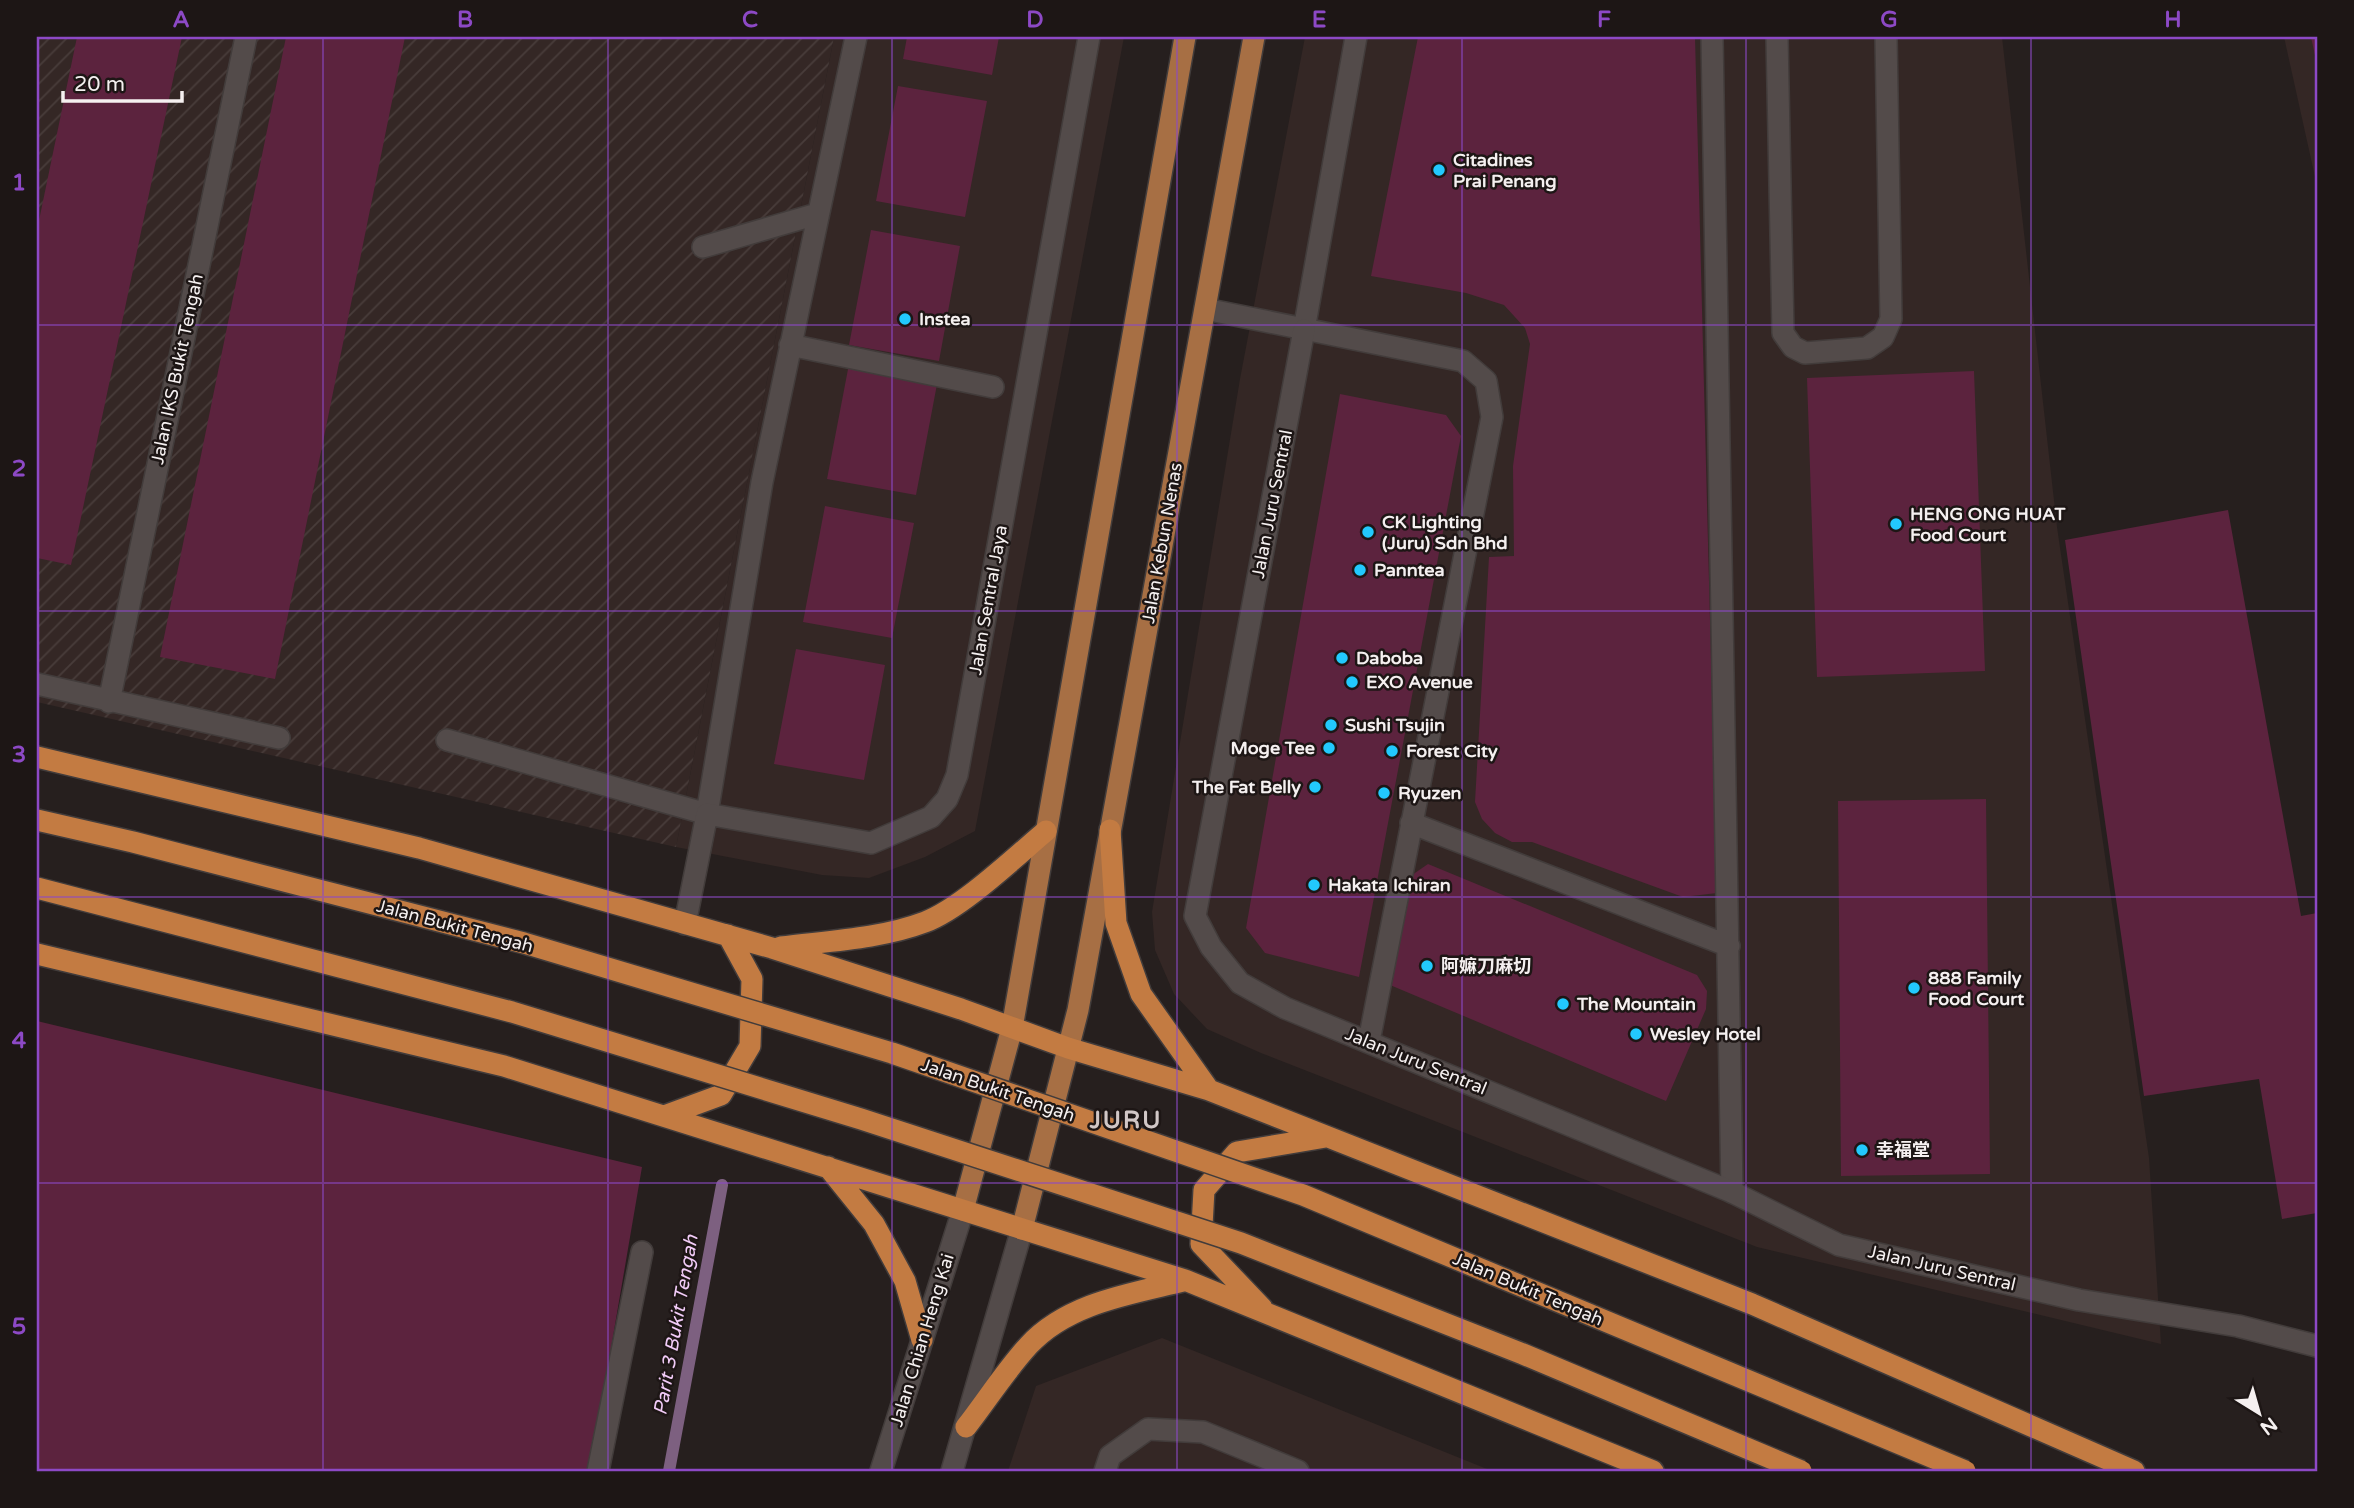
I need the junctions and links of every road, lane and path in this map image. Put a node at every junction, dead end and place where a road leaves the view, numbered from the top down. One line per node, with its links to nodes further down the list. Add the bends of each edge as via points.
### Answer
1 (246, 37): 17 (street, Jalan IKS Bukit Tengah)
2 (856, 37): 10 (street)
3 (1089, 37): 21 (street, Jalan Sentral Jaya, via 957,775 947,799 931,817 871,844)
4 (1185, 37): 25 (main road)
5 (1254, 37): 12 (main road, Jalan Kebun Nenas)
6 (1356, 37): 13 (street, Jalan Juru Sentral)
7 (1712, 37): 29 (street)
8 (1777, 37): 9 (street, via 1783,333 1793,347 1805,353 1867,348 1883,337 1891,319)
9 (1886, 37)
10 (817, 214): 11 (street); 14 (street)
11 (703, 247)
12 (1205, 309): 13 (street); 24 (main road, Jalan Kebun Nenas)
13 (1304, 330): 23 (street, via 1463,361 1486,381 1492,417); 33 (street, Jalan Juru Sentral, via 1195,916 1211,947 1240,983 1285,1008)
14 (790, 345): 15 (street); 21 (street, via 762,482)
15 (993, 387)
16 (37, 684): 17 (street)
17 (109, 702): 18 (street)
18 (279, 738)
19 (447, 740): 21 (street, Jalan Sentral Jaya)
20 (37, 757): 27 (highway, via 419,848)
21 (707, 814): 27 (street)
22 (37, 820): 55 (highway, Jalan Bukit Tengah, bridge, via 524,943 892,1053 1303,1195)
23 (1412, 823): 29 (street); 33 (street)
24 (1111, 830): 34 (main road, Jalan Kebun Nenas); 35 (highway, via 1116,923 1142,994)
25 (1046, 831): 30 (highway, via 975,890 926,922 862,937); 32 (main road)
26 (37, 888): 54 (highway, bridge, via 512,1012 862,1119 1241,1243)
27 (685, 924): 28 (highway)
28 (728, 935): 30 (highway); 36 (highway, via 752,979 750,1046 721,1095)
29 (1729, 946): 39 (street)
30 (772, 948): 32 (highway)
31 (37, 954): 36 (highway, via 504,1066)
32 (1012, 1028): 34 (highway); 40 (main road)
33 (1369, 1041): 39 (street, Jalan Juru Sentral)
34 (1068, 1048): 35 (highway); 41 (main road, Jalan Kebun Nenas)
35 (1209, 1090): 37 (highway)
36 (664, 1116): 38 (highway)
37 (1329, 1137): 44 (highway, via 1237,1152 1204,1190 1201,1244); 56 (highway, via 1752,1304)
38 (828, 1167): 40 (highway); 45 (highway, via 874,1224 905,1281)
39 (1732, 1192): 46 (street, Jalan Juru Sentral, via 1839,1245 2079,1300 2238,1326)
40 (963, 1210): 41 (highway); 45 (street, Jalan Chian Heng Kai)
41 (1022, 1229): 43 (highway); 47 (street)
42 (642, 1252): 48 (street)
43 (1185, 1280): 44 (highway); 47 (highway, via 1108,1299 1066,1316 1031,1343)
44 (1266, 1312): 53 (highway)
45 (922, 1340): 49 (street, Jalan Chian Heng Kai)
46 (2317, 1346)
47 (966, 1427): 50 (street)
48 (598, 1471)
49 (881, 1471)
50 (952, 1471)
51 (1105, 1471): 52 (street, via 1110,1456 1148,1429 1203,1432)
52 (1298, 1471)
53 (1653, 1471)
54 (1801, 1471)
55 (1965, 1471)
56 (2134, 1471)

